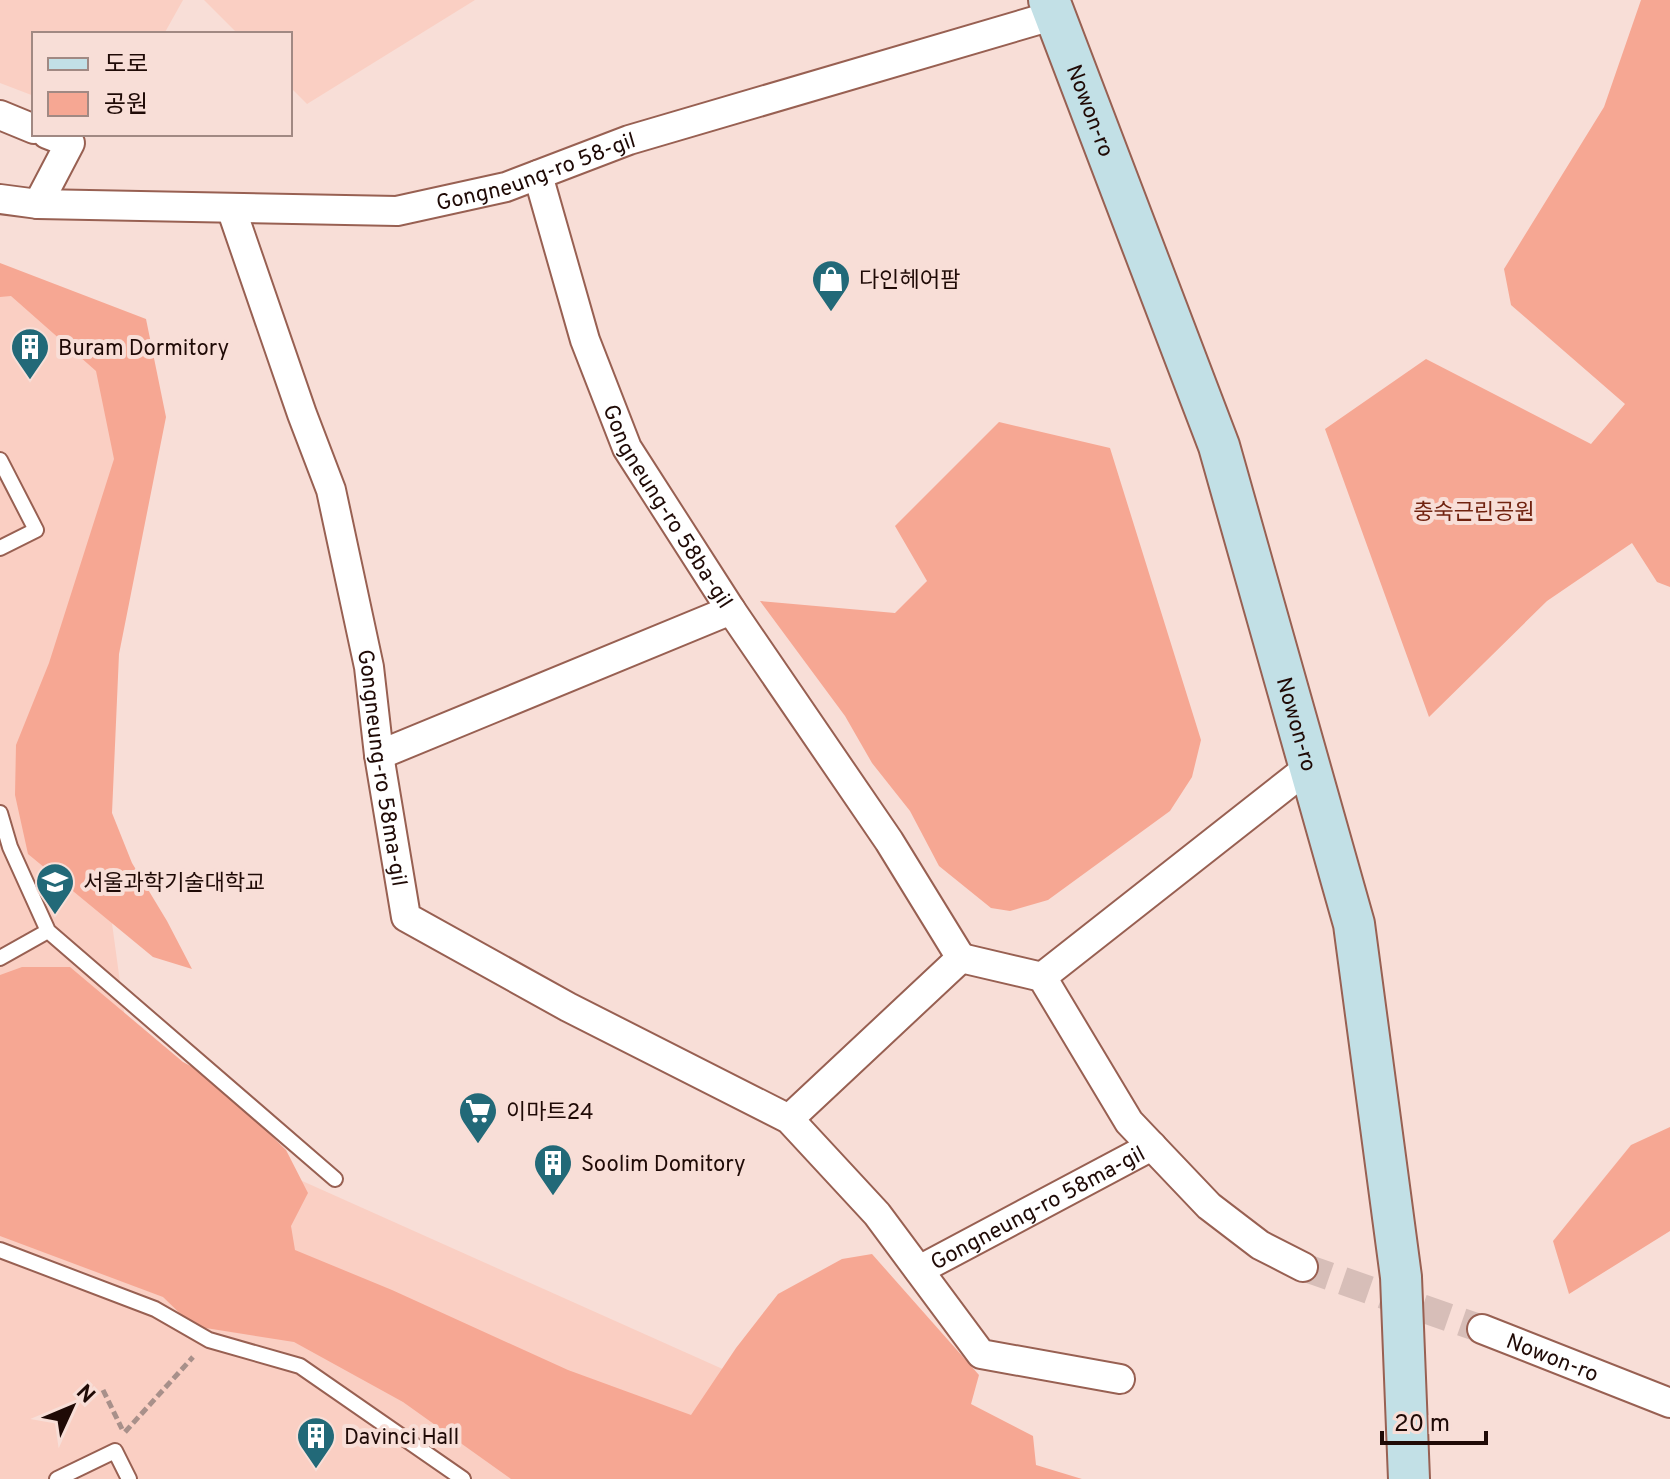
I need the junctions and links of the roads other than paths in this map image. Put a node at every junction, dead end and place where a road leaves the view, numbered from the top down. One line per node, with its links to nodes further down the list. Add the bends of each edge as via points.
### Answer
1 (1052, 7): 5 (street, Gongneung-ro 58-gil, via 629,140); 13 (main road, Nowon-ro, via 1219,446)
2 (0, 115): 3 (street)
3 (32, 128)
4 (52, 136): 7 (street, via 70,143)
5 (538, 175): 8 (street, Gongneung-ro 58-gil, via 397,211); 11 (street, Gongneung-ro 58ba-gil, via 585,340 627,448)
6 (0, 199): 7 (street, Gongneung-ro 58-gil)
7 (38, 204): 8 (street, Gongneung-ro 58-gil)
8 (231, 208): 12 (street, Gongneung-ro 58ma-gil, via 331,490 369,667)
9 (0, 460): 10 (lane, via 36,530)
10 (0, 548)
11 (731, 610): 12 (street, Gongneung-ro 58ba-gil); 17 (street, via 889,841)
12 (379, 755): 19 (street, Gongneung-ro 58ma-gil, via 406,917 568,1007)
13 (1309, 767): 18 (street); 31 (main road, Nowon-ro, via 1354,924 1401,1277)
14 (0, 813): 15 (lane)
15 (48, 931): 16 (lane); 21 (lane)
16 (0, 958)
17 (961, 958): 18 (street); 19 (street)
18 (1042, 977): 20 (street, via 1129,1122)
19 (789, 1119): 24 (street, Gongneung-ro 58ma-gil, via 877,1214)
20 (1152, 1146): 23 (street, Gongneung-ro 58ma-gil, via 1209,1206 1260,1245); 24 (street, Gongneung-ro 58ma-gil)
21 (335, 1179)
22 (0, 1250): 30 (lane, via 155,1309 209,1340 300,1366)
23 (1303, 1267)
24 (919, 1270): 26 (street, Gongneung-ro 58ma-gil, via 981,1354)
25 (1482, 1329): 27 (street, Nowon-ro)
26 (1120, 1379)
27 (1670, 1403)
28 (57, 1479): 29 (lane, via 115,1451)
29 (129, 1479)
30 (463, 1479)
31 (1409, 1479)

